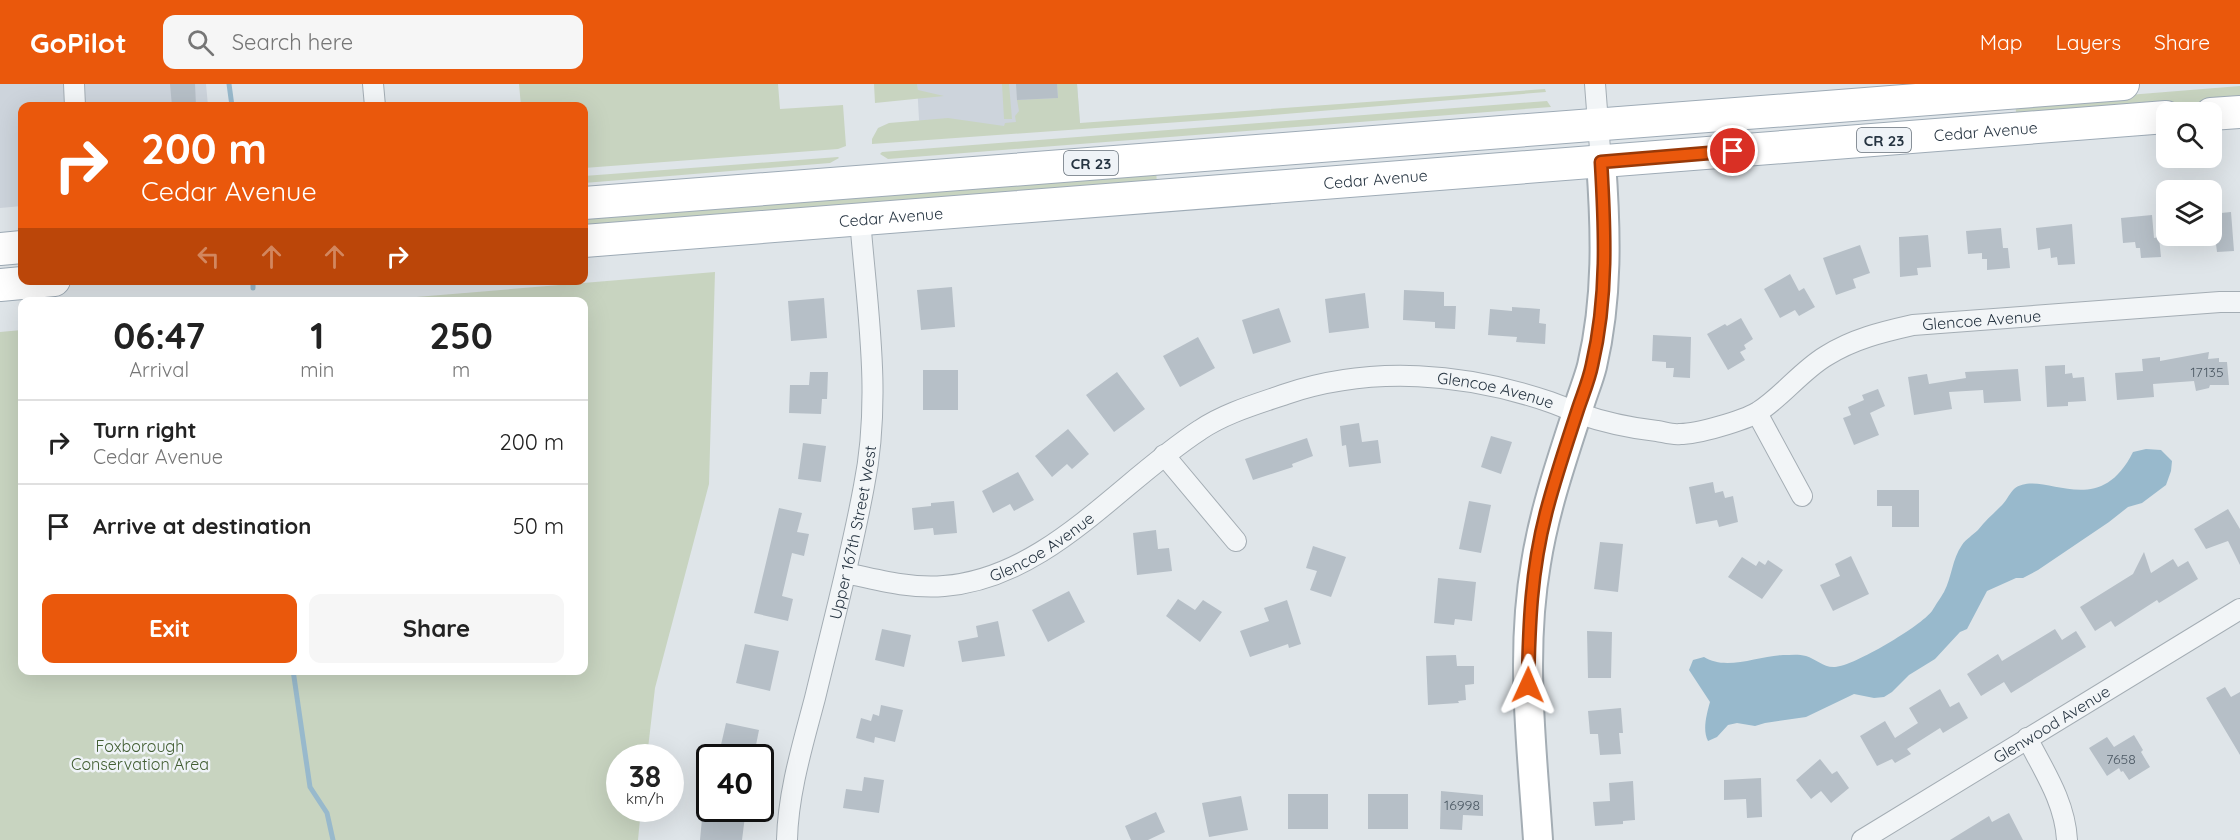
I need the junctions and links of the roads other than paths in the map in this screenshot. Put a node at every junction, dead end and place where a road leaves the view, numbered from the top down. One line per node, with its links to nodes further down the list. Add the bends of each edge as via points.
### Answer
1 (74, 84): 5 (street)
2 (374, 84): 6 (street)
3 (1595, 84): 10 (street)
4 (2123, 84): 10 (main road, CR 23)
5 (75, 102)
6 (375, 102)
7 (2240, 112): 8 (main road)
8 (2222, 113)
9 (2156, 118): 11 (main road, Cedar Avenue / CR 23)
10 (1598, 123): 11 (street); 12 (main road, CR 23)
11 (1601, 162): 13 (main road, Cedar Avenue / CR 23); 21 (street, via 1603,301 1592,366)
12 (588, 203)
13 (860, 219): 14 (main road, Cedar Avenue / CR 23); 26 (street, Upper 167th Street West, via 873,411 867,474)
14 (588, 241)
15 (18, 248): 16 (main road)
16 (0, 249)
17 (18, 275): 19 (main road)
18 (18, 281): 19 (main road)
19 (0, 282)
20 (2240, 302): 22 (street, Glencoe Avenue, via 1913,325 1864,336 1824,356)
21 (1577, 412): 22 (street, Glencoe Avenue, via 1622,426 1680,435); 23 (street, Glencoe Avenue, via 1508,390 1451,378 1367,378 1306,387 1258,404 1203,428); 30 (street, via 1546,512 1530,609 1528,685)
22 (1757, 413): 24 (street)
23 (1164, 455): 25 (street); 26 (street, Glencoe Avenue, via 1068,534 1010,569 946,586 919,586)
24 (1802, 496)
25 (1236, 541)
26 (846, 573): 29 (street, Upper 167th Street West, via 801,753)
27 (2240, 609): 28 (street, Glenwood Avenue)
28 (2027, 738): 31 (street, Glenwood Avenue); 32 (street, via 2054,788)
29 (788, 840)
30 (1538, 840)
31 (1862, 840)
32 (2067, 840)

